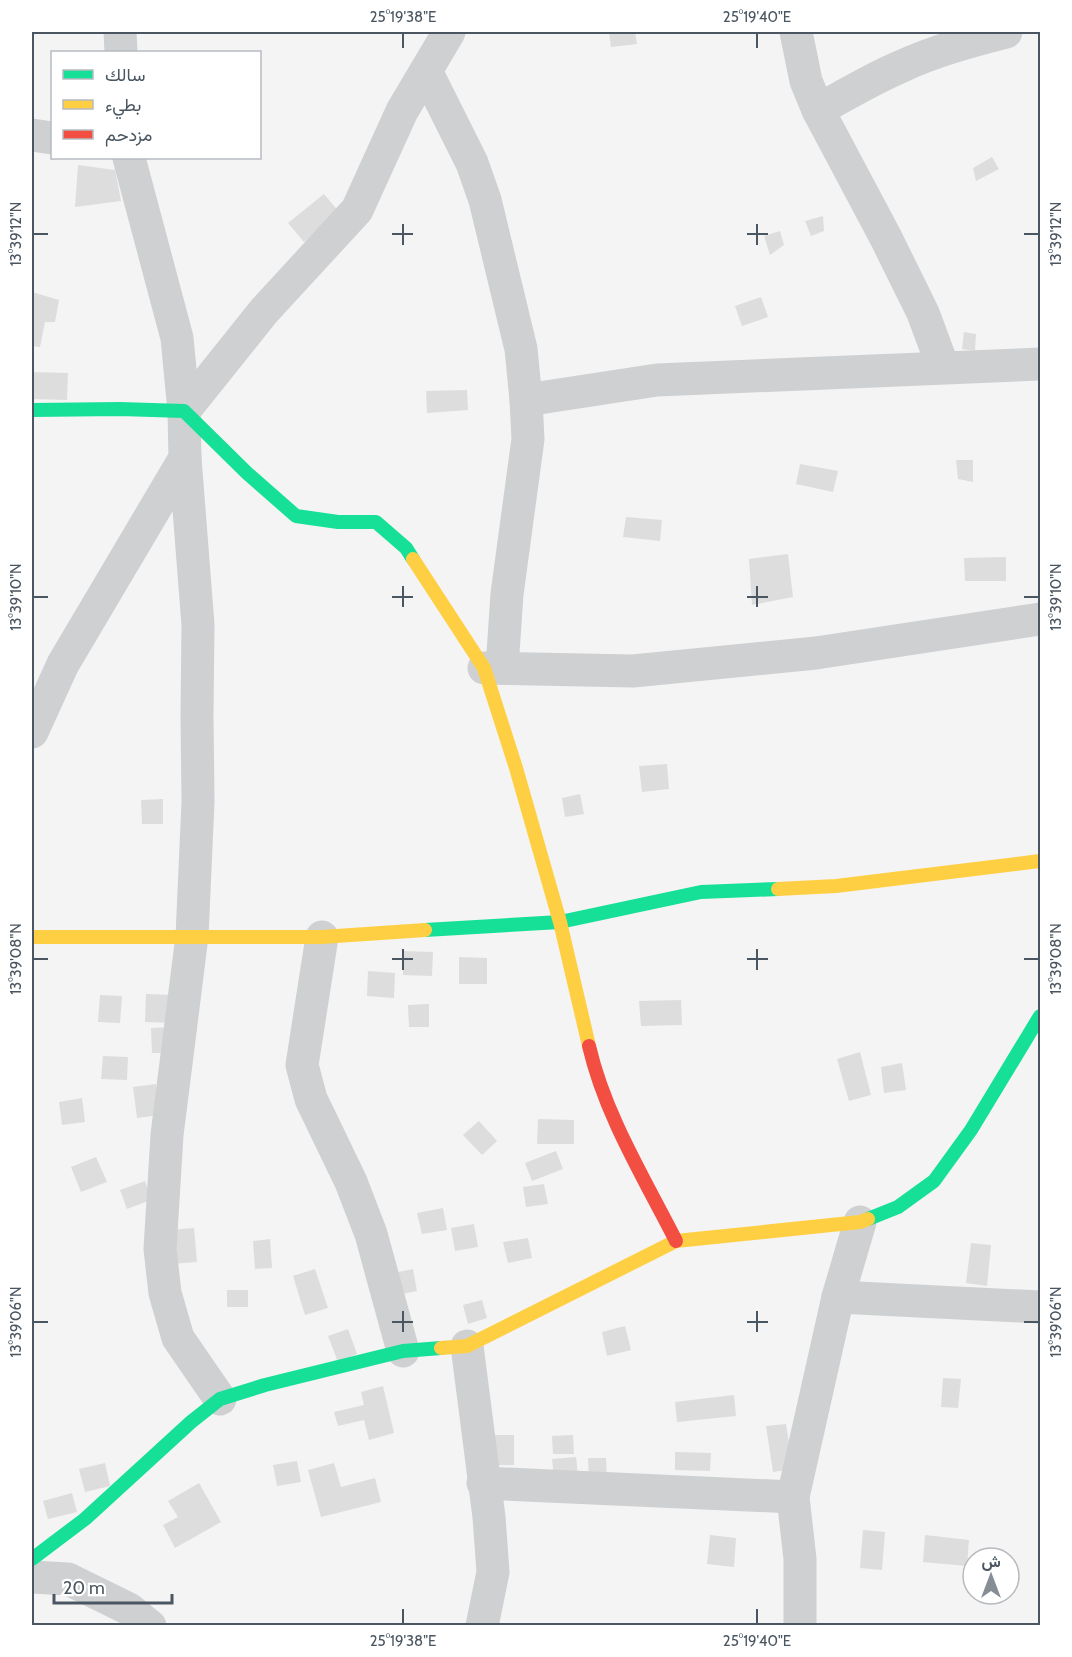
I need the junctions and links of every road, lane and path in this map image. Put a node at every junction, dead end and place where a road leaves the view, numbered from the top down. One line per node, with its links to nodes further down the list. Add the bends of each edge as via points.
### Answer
1 (120, 32): 5 (street)
2 (449, 32): 6 (street)
3 (796, 32): 7 (street, via 806,81)
4 (1006, 32): 7 (street, via 903,65)
5 (121, 51)
6 (426, 71): 13 (street, via 472,163 485,200 521,349); 15 (street, via 402,111 357,210 264,312)
7 (818, 110): 12 (street, via 923,314)
8 (32, 135): 9 (street)
9 (51, 138)
10 (129, 159): 15 (street, via 177,338)
11 (1041, 364): 12 (street)
12 (943, 367): 13 (street, via 657,380)
13 (526, 400): 18 (street, via 528,439)
14 (32, 410): 15 (street)
15 (184, 411): 16 (street); 18 (street, via 296,516 376,522 384,528 406,548)
16 (185, 458): 19 (street, via 63,664); 22 (street, via 198,625 198,802)
17 (1041, 619): 18 (street, via 816,653 633,671)
18 (493, 668): 21 (street, via 516,768)
19 (32, 732)
20 (1041, 861): 21 (street, via 836,886 701,892)
21 (560, 922): 24 (street); 27 (street, via 595,1072 619,1131)
22 (192, 936): 23 (street); 24 (street); 32 (street, via 166,1135 160,1249 165,1293 178,1338)
23 (32, 937)
24 (322, 937): 31 (street, via 302,1065 311,1099 371,1234)
25 (1041, 1016): 26 (street, via 971,1130 934,1181 898,1208)
26 (860, 1222): 27 (street); 28 (street)
27 (676, 1241): 30 (street)
28 (838, 1297): 29 (street); 34 (street)
29 (1041, 1307)
30 (467, 1346): 31 (street); 33 (street)
31 (403, 1351): 32 (street)
32 (220, 1399): 35 (street, via 85,1519)
33 (483, 1483): 34 (street); 38 (street, via 493,1572)
34 (793, 1497): 39 (street, via 800,1559)
35 (32, 1559)
36 (32, 1577): 37 (street, via 68,1580 129,1610)
37 (150, 1626)
38 (482, 1626)
39 (800, 1626)

